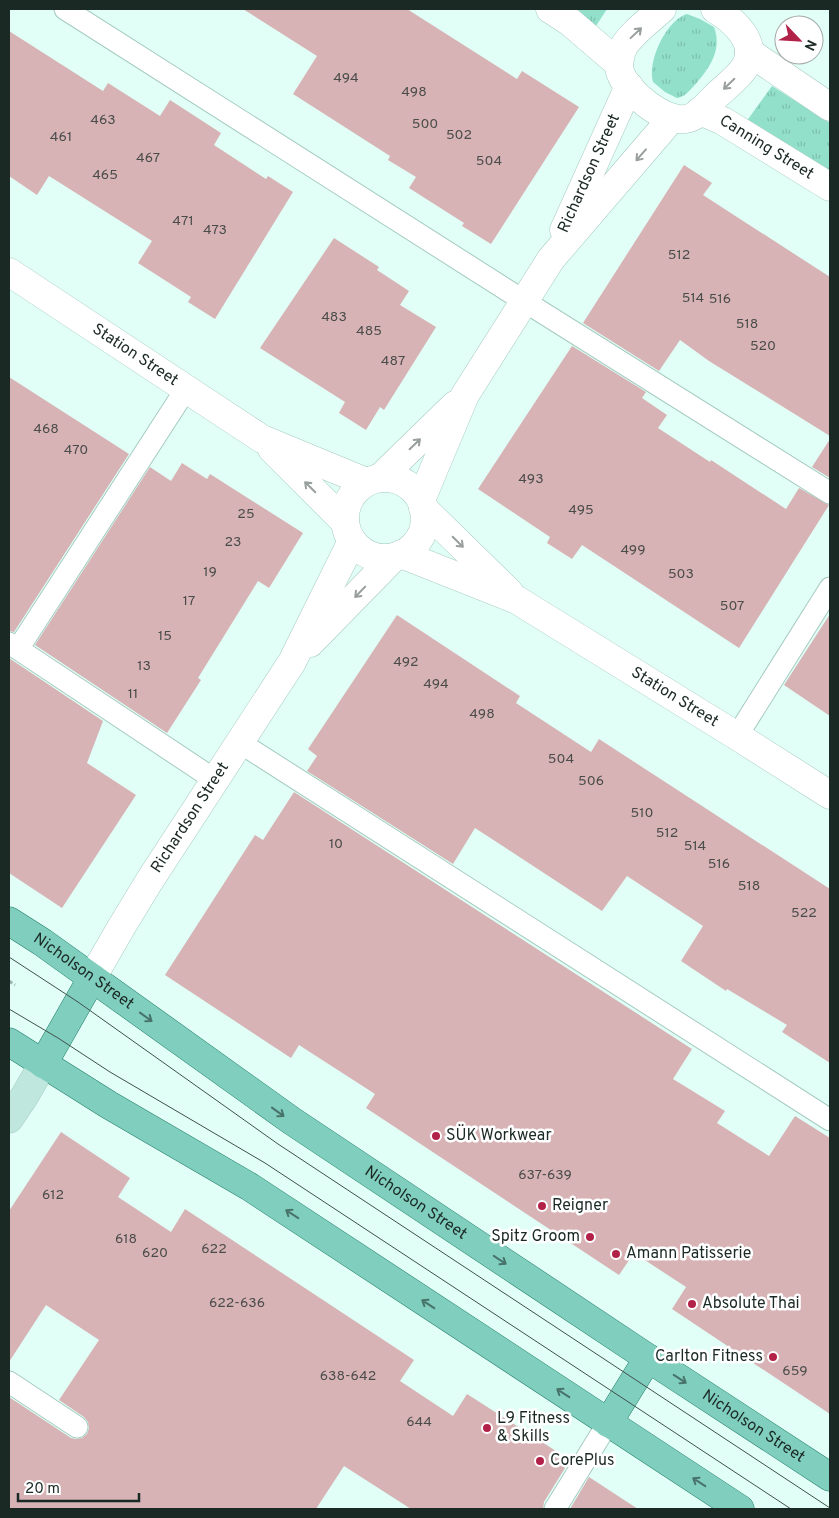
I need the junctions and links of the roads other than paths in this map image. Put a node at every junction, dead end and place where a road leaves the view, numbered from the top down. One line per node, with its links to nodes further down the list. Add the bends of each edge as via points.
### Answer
1 (65, 9): 13 (lane)
2 (550, 9): 6 (street, via 570,22)
3 (662, 9): 6 (street, Richardson Street, one-way to 3, via 622,51 626,42)
4 (728, 12): 5 (street, via 745,38)
5 (749, 52): 7 (street); 8 (street, one-way to 8, via 743,69)
6 (624, 75): 9 (street, via 655,110); 11 (street, Richardson Street)
7 (830, 107)
8 (700, 111): 9 (street, via 687,119); 10 (street, Canning Street, via 723,121)
9 (672, 118): 11 (street, Richardson Street, one-way to 11)
10 (830, 188)
11 (551, 259): 13 (street, Richardson Street)
12 (9, 272): 14 (street, Station Street)
13 (524, 301): 15 (street, Richardson Street); 18 (lane)
14 (186, 389): 16 (street, Station Street); 24 (lane)
15 (465, 395): 17 (street, Richardson Street, one-way to 15); 19 (street, Richardson Street)
16 (262, 439): 17 (street, Station Street); 20 (street, Station Street, one-way to 16)
17 (373, 480): 19 (street, via 393,478 404,482); 20 (street, via 356,490 349,499 345,510)
18 (830, 493)
19 (422, 504): 21 (street, via 424,522 420,535 413,547); 23 (street, Station Street, one-way to 23)
20 (349, 532): 21 (street, via 360,550 382,558); 25 (street, Richardson Street)
21 (398, 555): 23 (street, Station Street); 25 (street, Richardson Street, one-way to 25)
22 (830, 588): 26 (lane)
23 (517, 600): 26 (street, Station Street)
24 (13, 646): 28 (lane)
25 (292, 662): 27 (street, Richardson Street)
26 (737, 736): 29 (street, Station Street)
27 (239, 742): 28 (street, Richardson Street); 35 (lane)
28 (215, 780): 31 (street, Richardson Street, via 126,918)
29 (830, 795)
30 (9, 920): 31 (main road, Nicholson Street)
31 (92, 978): 33 (main road); 36 (main road, Nicholson Street, one-way to 36, via 292,1121)
32 (9, 1042): 33 (main road)
33 (43, 1064): 34 (street); 38 (main road, one-way to 33, via 250,1187)
34 (9, 1119)
35 (830, 1120)
36 (648, 1358): 38 (main road); 40 (main road, Nicholson Street, one-way to 40)
37 (9, 1382): 39 (lane)
38 (608, 1423): 41 (lane); 42 (main road, one-way to 38)
39 (77, 1427)
40 (830, 1476)
41 (555, 1509)
42 (740, 1509)

